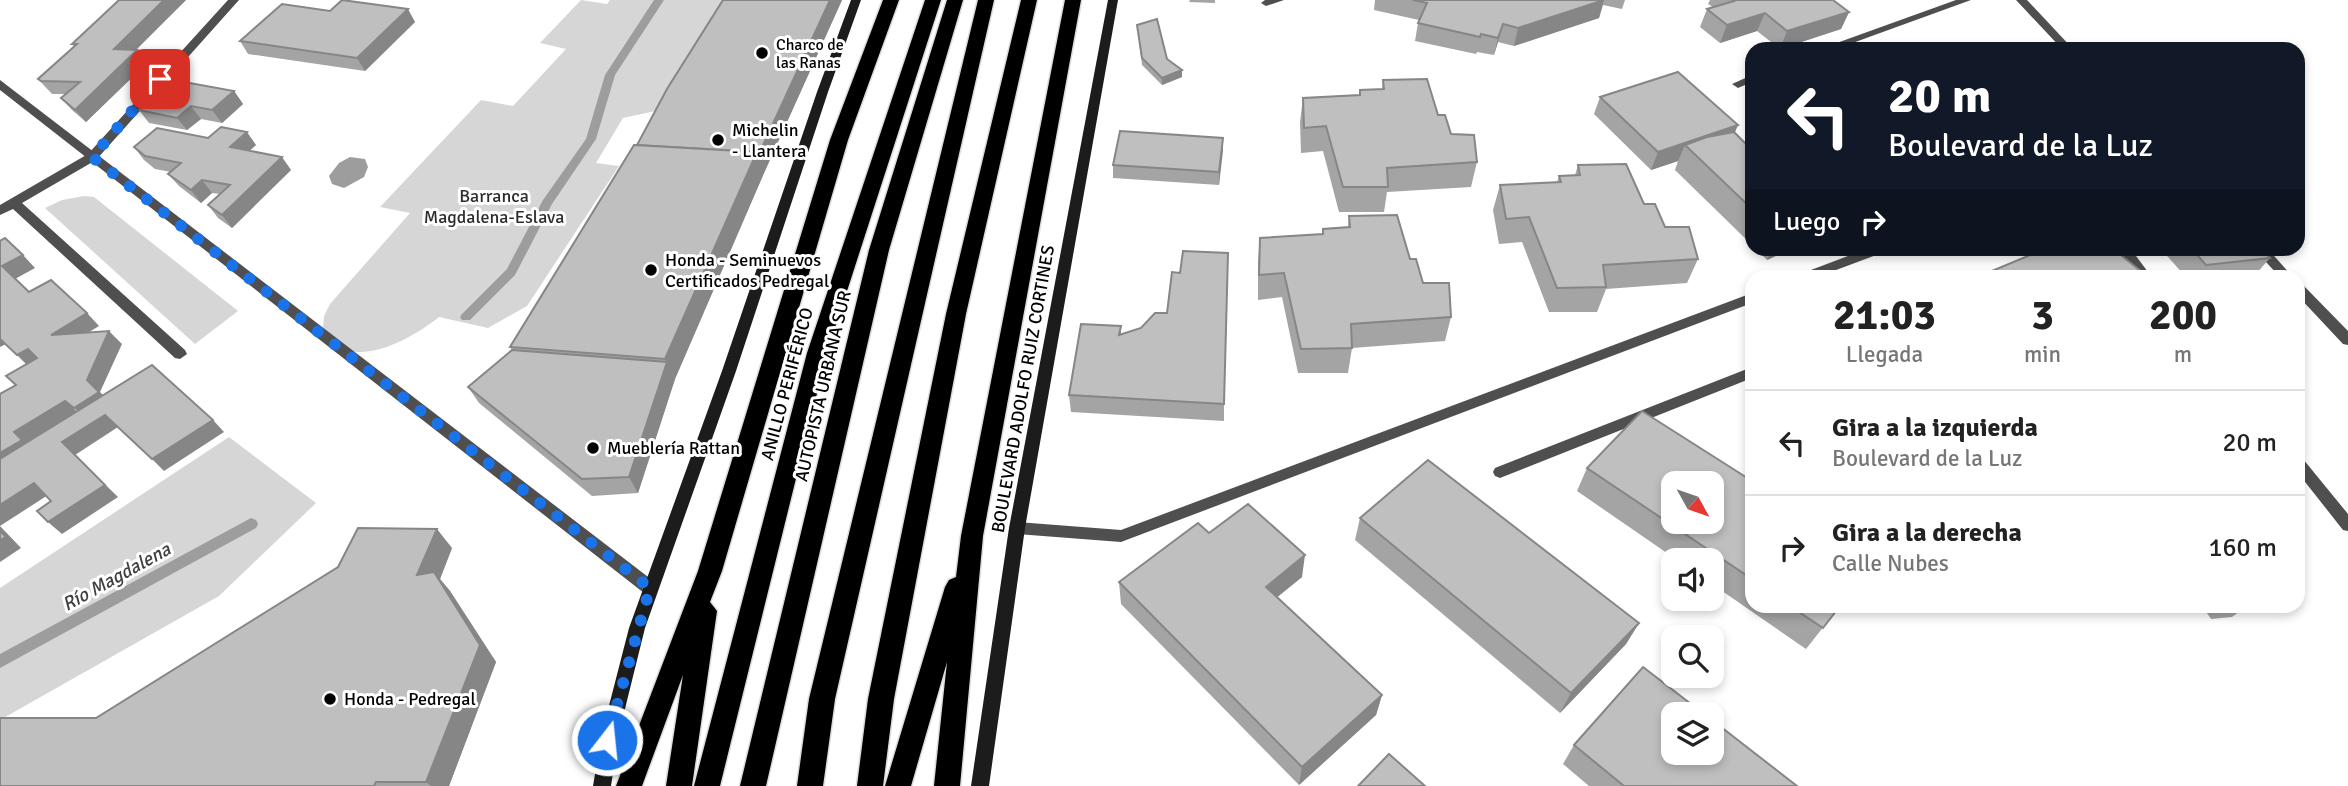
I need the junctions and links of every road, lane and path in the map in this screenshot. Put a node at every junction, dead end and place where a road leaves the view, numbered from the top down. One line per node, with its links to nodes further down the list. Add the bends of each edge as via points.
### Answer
1 (234, 0): 19 (street)
2 (856, 0): 39 (main road)
3 (891, 0): 38 (highway, via 839,140)
4 (933, 0): 44 (highway, ANILLO PERIFÉRICO, via 817,353)
5 (955, 0): 45 (highway, AUTOPISTA URBANA SUR, via 879,250)
6 (986, 0): 46 (highway, via 822,699)
7 (1029, 0): 47 (highway, via 956,314 881,699)
8 (1073, 0): 37 (highway)
9 (1113, 0): 36 (main road, BOULEVARD ADOLFO RUIZ CORTINES)
10 (1279, 0): 13 (street)
11 (1966, 0): 14 (street)
12 (2021, 0): 15 (street)
13 (1266, 4)
14 (1845, 42)
15 (2061, 42)
16 (1745, 81): 18 (street)
17 (0, 84): 19 (street)
18 (1738, 84)
19 (92, 157): 20 (street); 39 (street)
20 (14, 203): 21 (street); 31 (street)
21 (0, 211)
22 (1862, 256): 25 (street)
23 (2129, 256): 26 (street)
24 (2267, 256): 27 (street)
25 (1824, 270)
26 (2140, 270)
27 (2280, 270)
28 (2305, 295): 30 (street)
29 (1745, 301): 36 (street, via 1121,536)
30 (2348, 340)
31 (180, 354)
32 (1745, 375): 33 (street)
33 (1500, 472)
34 (2305, 472): 35 (street)
35 (2348, 525)
36 (1017, 528): 49 (main road, BOULEVARD ADOLFO RUIZ CORTINES)
37 (972, 536): 40 (highway); 48 (highway)
38 (710, 571): 42 (highway); 43 (highway)
39 (650, 588): 41 (main road, via 607,740)
40 (947, 775)
41 (602, 786)
42 (629, 786)
43 (680, 786)
44 (707, 786)
45 (752, 786)
46 (810, 786)
47 (870, 786)
48 (898, 786)
49 (980, 786)

